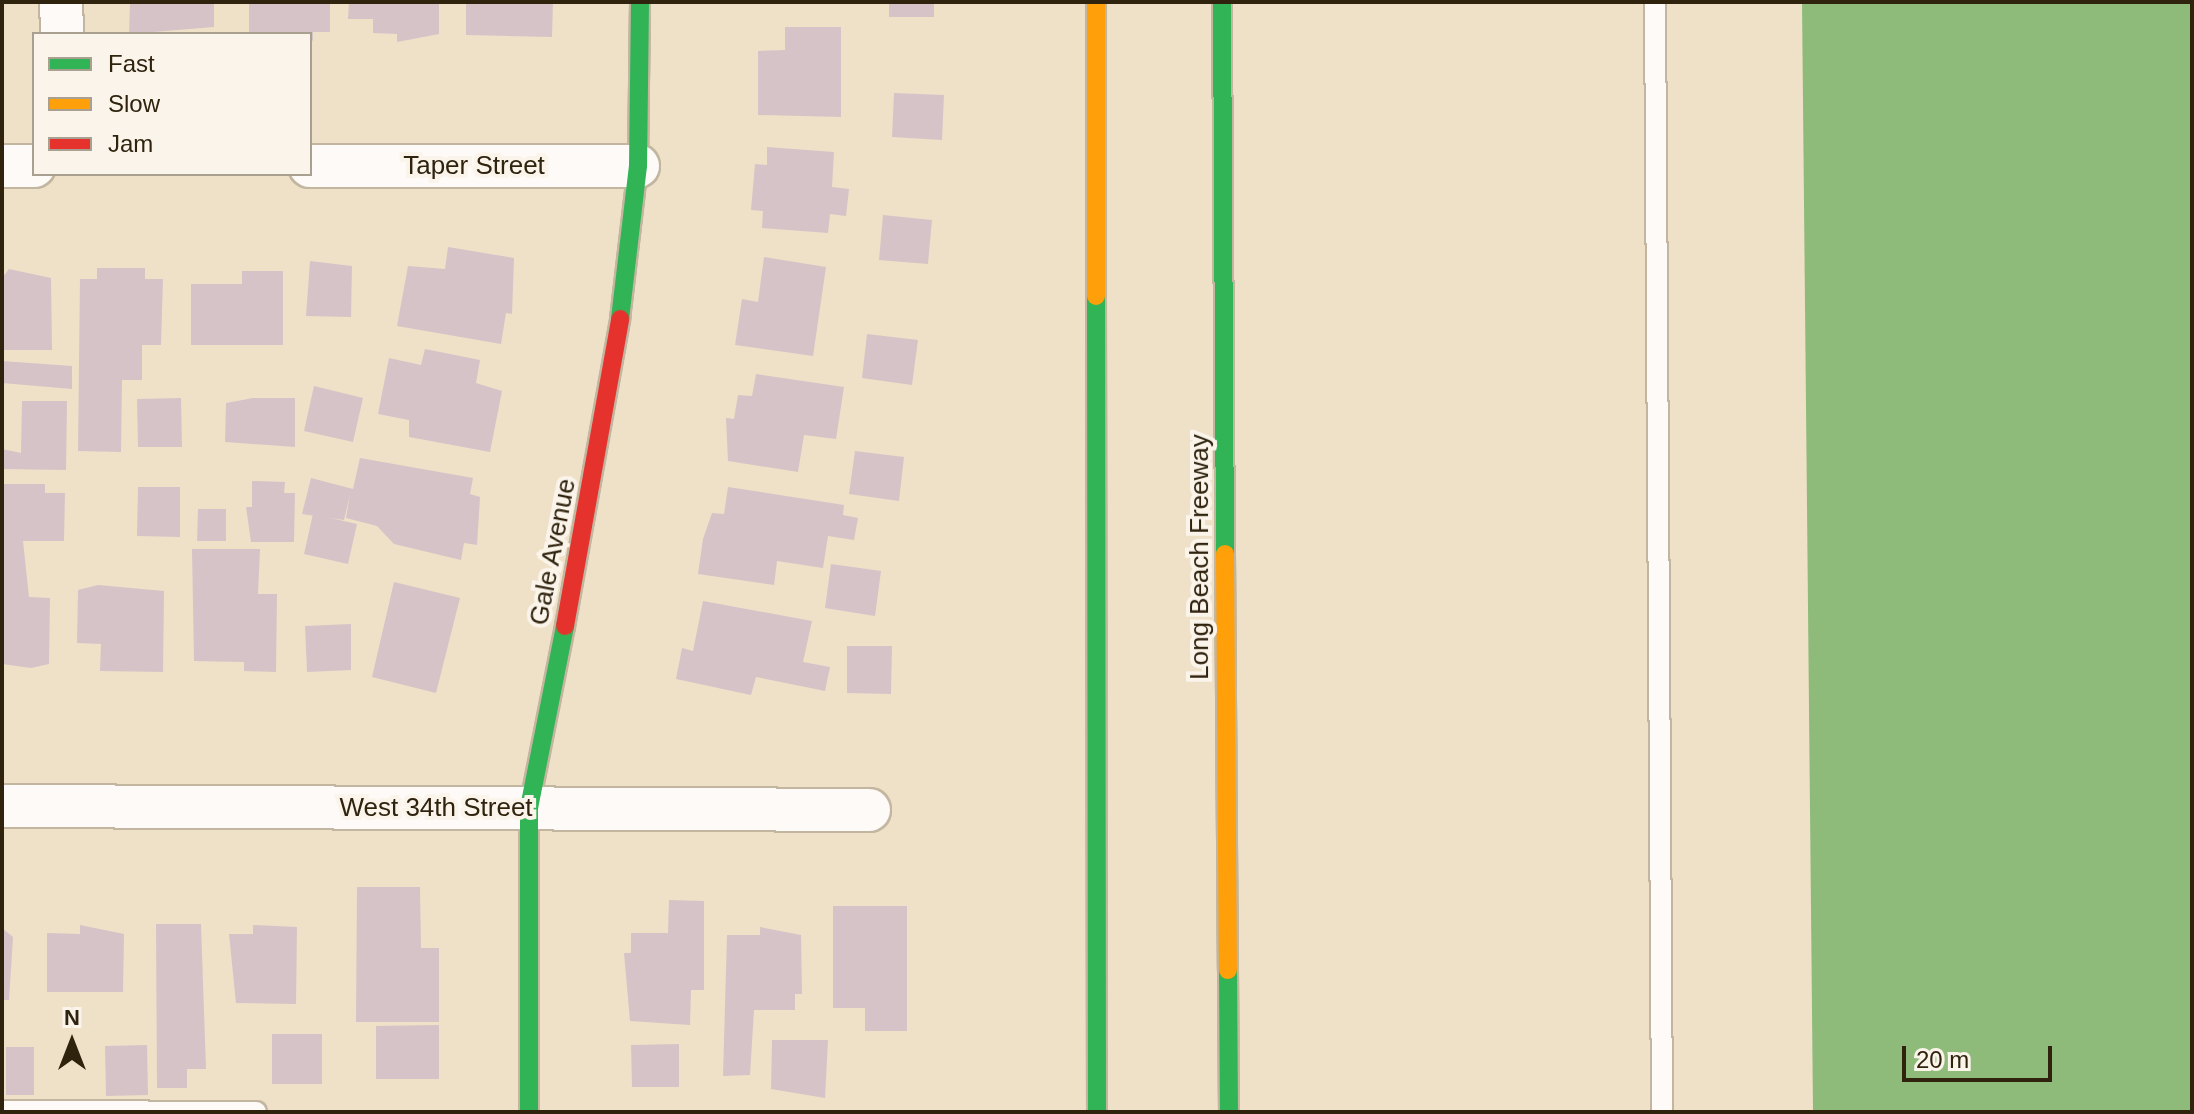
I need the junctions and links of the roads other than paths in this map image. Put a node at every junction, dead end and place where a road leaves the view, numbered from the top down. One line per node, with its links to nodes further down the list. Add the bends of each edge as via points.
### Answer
1 (61, 2): 6 (street)
2 (640, 2): 10 (main road, Gale Avenue)
3 (1096, 2): 18 (main road)
4 (1222, 2): 19 (main road, Long Beach Freeway)
5 (1655, 2): 20 (lane)
6 (62, 32)
7 (2, 166): 8 (street)
8 (32, 166)
9 (312, 166): 10 (street, Taper Street)
10 (638, 166): 12 (main road, Gale Avenue, via 610,400)
11 (2, 806): 12 (street, West 34th Street)
12 (529, 808): 13 (street, West 34th Street); 17 (main road, Gale Avenue)
13 (869, 810)
14 (2, 1111): 15 (lane)
15 (145, 1112): 16 (lane)
16 (256, 1112)
17 (529, 1112)
18 (1097, 1112)
19 (1229, 1112)
20 (1662, 1112)

